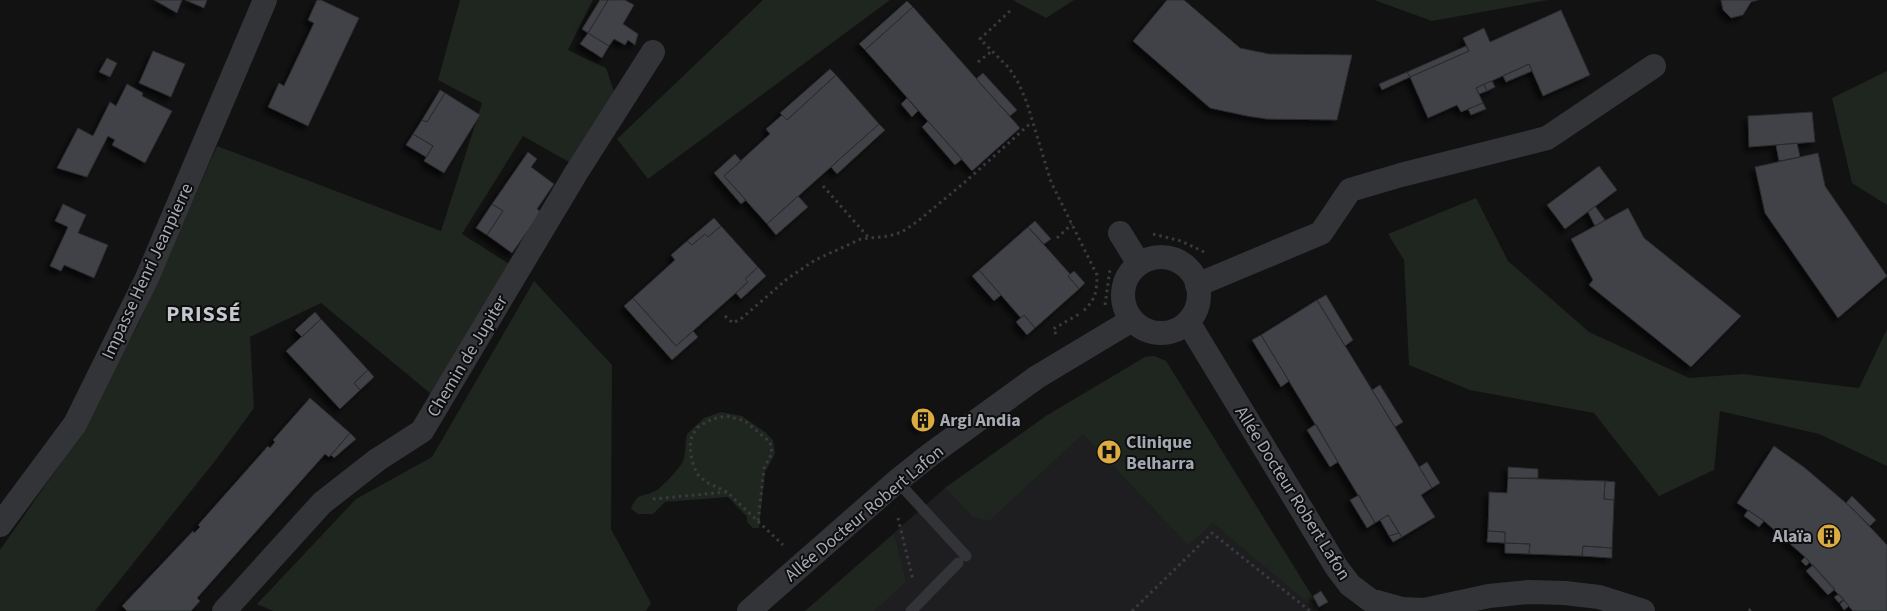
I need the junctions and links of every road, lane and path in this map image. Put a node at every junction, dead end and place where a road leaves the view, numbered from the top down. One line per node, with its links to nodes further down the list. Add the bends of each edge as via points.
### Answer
1 (266, 0): 24 (street, Impasse Henri Jeanpierre, via 148,278 74,424)
2 (1010, 11): 3 (path, via 980,39)
3 (992, 51): 5 (path); 7 (path, via 1019,84)
4 (653, 52): 29 (street, Chemin de Jupiter, via 576,173 422,431 377,460 322,503)
5 (978, 62)
6 (1654, 66): 14 (street, via 1547,138 1350,190 1321,233)
7 (1032, 122): 9 (path, via 1051,182); 11 (path, via 918,221 902,232)
8 (823, 186): 11 (path)
9 (1072, 224): 12 (path); 15 (path, via 1097,275 1097,291 1091,304)
10 (1120, 233): 13 (street)
11 (869, 238): 16 (path, via 815,260 734,323)
12 (1057, 238)
13 (1138, 264): 14 (street, via 1162,257 1174,259 1188,269); 17 (street, via 1127,279 1123,297)
14 (1197, 285): 18 (street, via 1195,311)
15 (1081, 313)
16 (726, 316)
17 (1132, 320): 18 (street, via 1145,329 1160,333 1175,330); 19 (street, Allée Docteur Robert Lafon, via 1038,377)
18 (1188, 322): 27 (street, Allée Docteur Robert Lafon, via 1337,568)
19 (897, 482): 25 (street, Allée Docteur Robert Lafon); 26 (lane, via 962,559)
20 (727, 492): 21 (path); 23 (path); 23 (path, via 697,474 690,447 692,435 698,427 712,419 727,416 745,422 770,442 772,453 764,468)
21 (653, 499)
22 (898, 518): 26 (path, via 915,590)
23 (758, 521): 25 (path)
24 (0, 525)
25 (804, 564): 30 (street, Allée Docteur Robert Lafon)
26 (924, 598): 31 (lane)
27 (1365, 606): 34 (street, Allée Docteur Robert Lafon, via 1424,610 1490,596 1529,592 1599,598)
28 (1753, 606): 35 (path)
29 (224, 611)
30 (749, 611)
31 (911, 611)
32 (1132, 611): 33 (path, via 1212,533)
33 (1310, 611)
34 (1643, 611)
35 (1749, 611)

